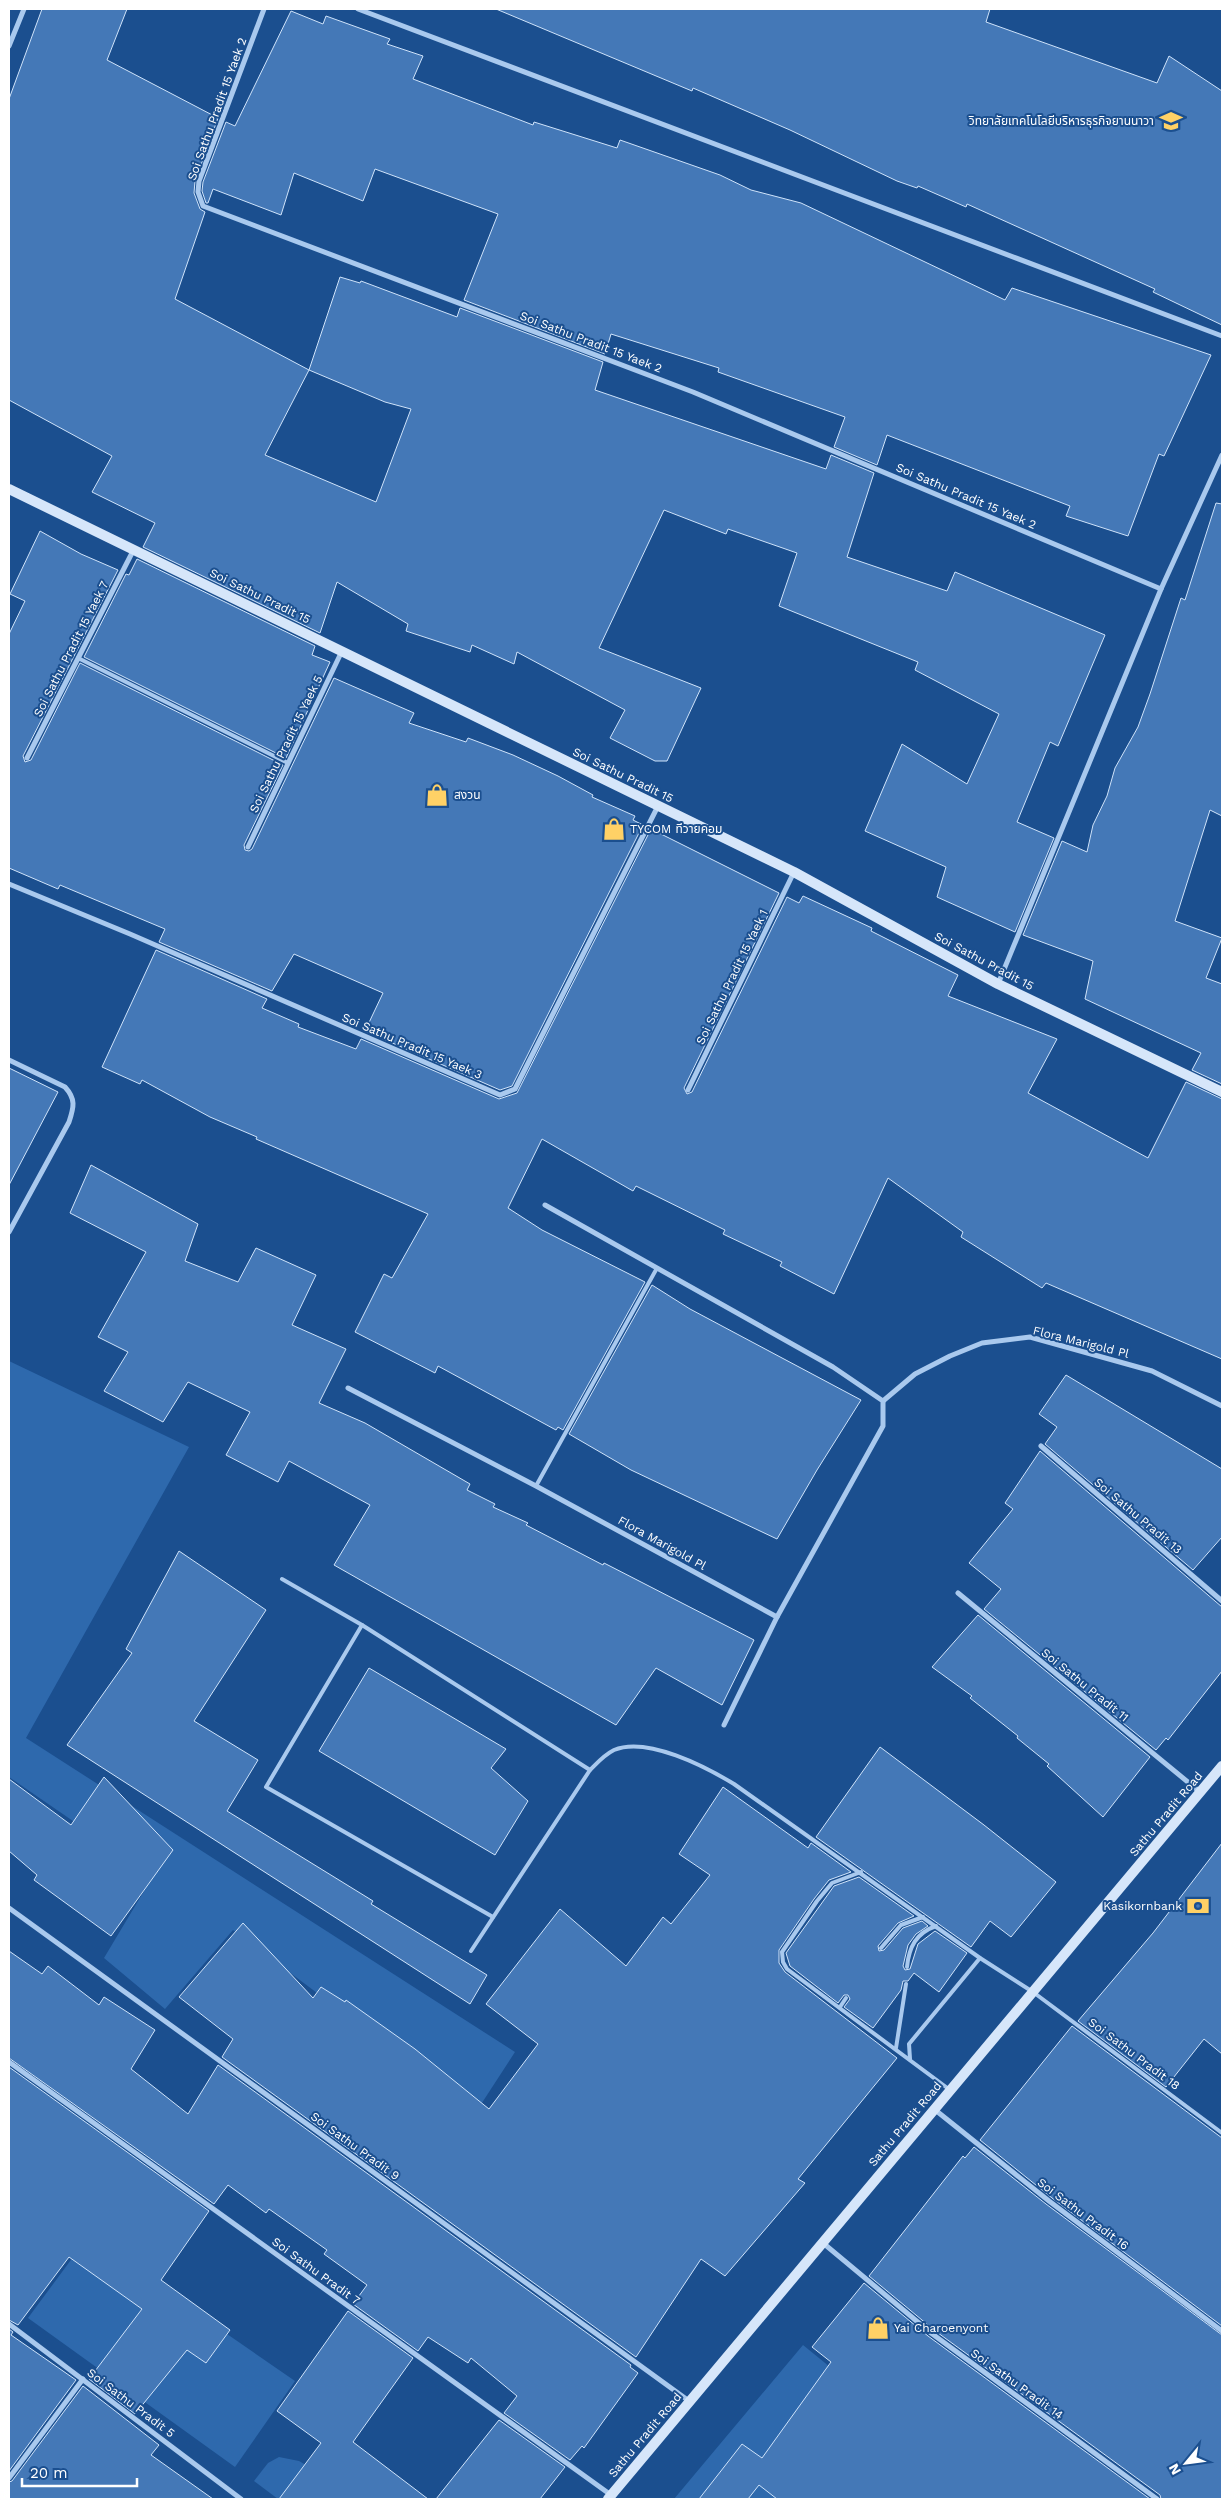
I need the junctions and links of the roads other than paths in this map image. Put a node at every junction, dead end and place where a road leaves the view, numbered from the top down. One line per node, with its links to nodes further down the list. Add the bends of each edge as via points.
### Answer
1 (24, 9): 4 (street)
2 (264, 9): 9 (street, Soi Sathu Pradit 15 Yaek 2, via 199,181 198,192 203,206 693,392)
3 (358, 9): 5 (street)
4 (9, 46)
5 (1222, 336)
6 (1222, 455): 9 (street)
7 (9, 489): 8 (street, Soi Sathu Pradit 15)
8 (134, 549): 10 (street, Soi Sathu Pradit 15); 11 (street, Soi Sathu Pradit 15 Yaek 7)
9 (1161, 589): 18 (street)
10 (343, 650): 13 (street, Soi Sathu Pradit 15 Yaek 5); 14 (street, Soi Sathu Pradit 15)
11 (78, 658): 12 (street, Soi Sathu Pradit 15 Yaek 7); 13 (lane)
12 (27, 758)
13 (288, 763): 15 (street, Soi Sathu Pradit 15 Yaek 5)
14 (658, 806): 16 (street, Soi Sathu Pradit 15); 17 (street, Soi Sathu Pradit 15 Yaek 3, via 514,1089 500,1095)
15 (248, 847)
16 (794, 872): 18 (street, Soi Sathu Pradit 15); 20 (street, Soi Sathu Pradit 15 Yaek 1)
17 (9, 884)
18 (998, 984): 21 (street, Soi Sathu Pradit 15)
19 (9, 1060): 23 (street, via 64,1087 72,1094 75,1104 69,1122)
20 (688, 1090)
21 (1222, 1092)
22 (545, 1205): 24 (street)
23 (9, 1232)
24 (657, 1268): 26 (street, via 833,1367); 29 (lane)
25 (348, 1388): 29 (street, Flora Marigold Pl)
26 (883, 1401): 27 (street, Flora Marigold Pl, via 915,1374 982,1342 1030,1337 1152,1371); 33 (street, via 883,1426)
27 (1222, 1406)
28 (1041, 1446): 32 (street, Soi Sathu Pradit 13)
29 (536, 1486): 33 (street, Flora Marigold Pl)
30 (282, 1579): 34 (lane)
31 (958, 1593): 38 (street, Soi Sathu Pradit 11)
32 (1222, 1601)
33 (777, 1617): 35 (street)
34 (362, 1625): 37 (lane); 41 (lane, via 266,1788)
35 (724, 1725)
36 (1222, 1766): 38 (street, Sathu Pradit Road)
37 (590, 1770): 39 (lane, Soi Sathu Pradit 18, via 602,1757 616,1750 635,1746 657,1749 714,1771); 41 (lane, Soi Sathu Pradit 18)
38 (1200, 1792): 49 (street, Sathu Pradit Road)
39 (861, 1872): 42 (lane, Soi Sathu Pradit 18); 51 (lane, via 832,1883 782,1952 787,1970)
40 (9, 1908): 62 (street, Soi Sathu Pradit 9)
41 (493, 1917): 45 (lane, Soi Sathu Pradit 18)
42 (923, 1917): 43 (lane, Soi Sathu Pradit 18); 44 (lane, via 901,1925)
43 (936, 1926): 46 (lane, Soi Sathu Pradit 18); 47 (lane, via 924,1930 914,1941)
44 (881, 1948)
45 (471, 1951)
46 (980, 1958): 49 (lane, Soi Sathu Pradit 18); 53 (lane, via 909,2044)
47 (907, 1967)
48 (906, 1984): 52 (lane)
49 (1033, 1992): 55 (street, Sathu Pradit Road); 57 (lane, Soi Sathu Pradit 18)
50 (846, 1998): 51 (lane)
51 (840, 2007): 52 (lane)
52 (896, 2048): 53 (lane)
53 (910, 2059): 55 (lane)
54 (9, 2062): 64 (street, Soi Sathu Pradit 7)
55 (950, 2090): 56 (street, Sathu Pradit Road)
56 (934, 2109): 58 (street, Sathu Pradit Road); 60 (street, Soi Sathu Pradit 16, via 1049,2201)
57 (1222, 2133)
58 (822, 2242): 62 (street, Sathu Pradit Road); 66 (street, Soi Sathu Pradit 14, via 931,2333)
59 (9, 2324): 61 (street, Soi Sathu Pradit 5)
60 (1222, 2331)
61 (83, 2379): 63 (street); 65 (street, Soi Sathu Pradit 5)
62 (689, 2401): 64 (street, Sathu Pradit Road)
63 (9, 2478)
64 (609, 2497)
65 (240, 2499)
66 (1157, 2499)

